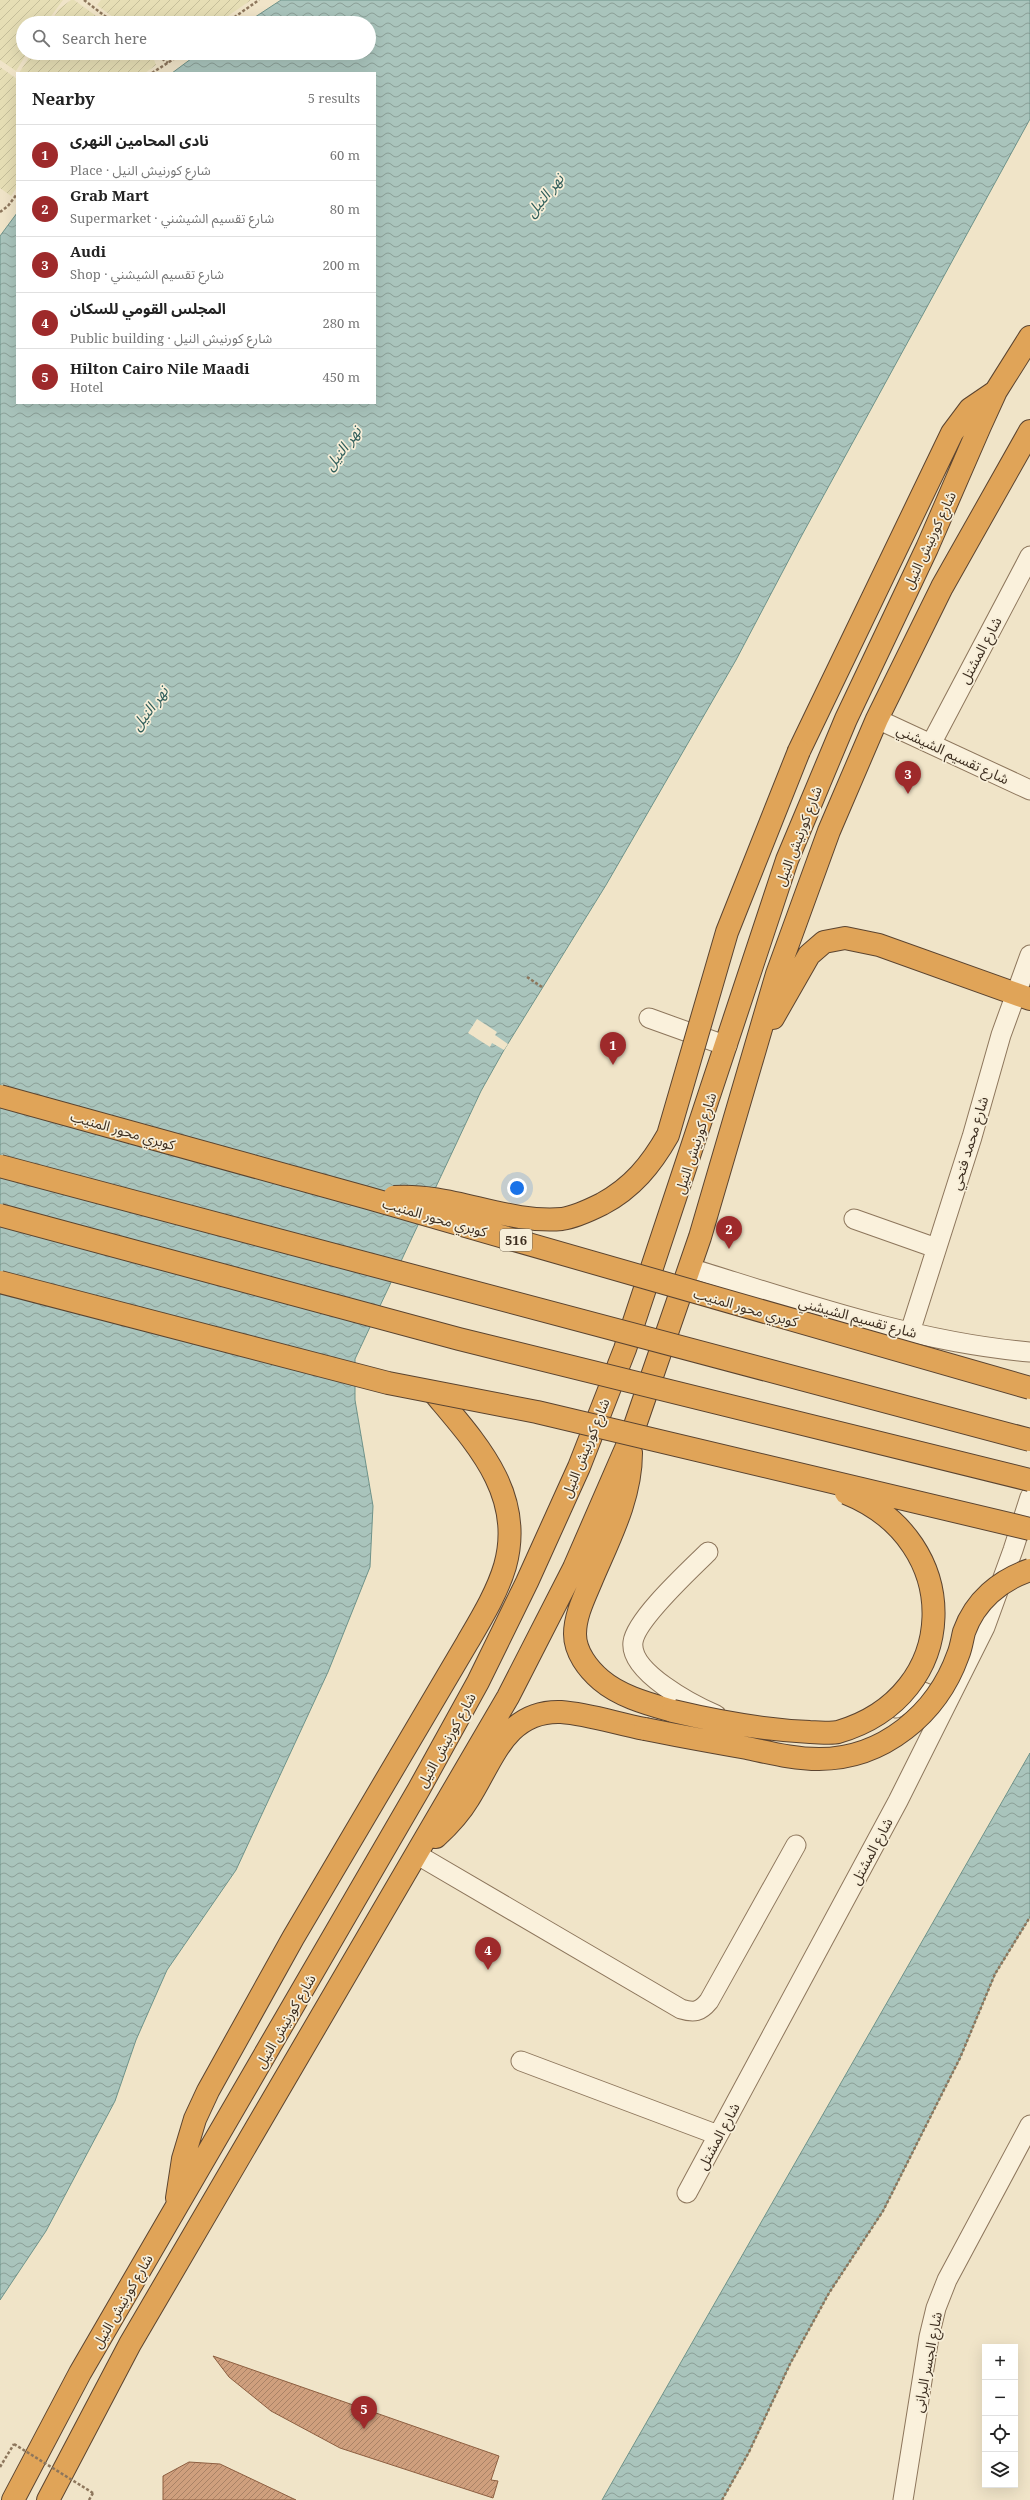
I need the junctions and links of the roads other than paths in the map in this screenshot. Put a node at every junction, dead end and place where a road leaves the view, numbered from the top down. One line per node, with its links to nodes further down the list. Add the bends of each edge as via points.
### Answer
1 (1030, 337): 2 (highway, شارع كورنيش النيل)
2 (996, 391): 11 (highway, شارع كورنيش النيل, via 817,787 787,860); 15 (highway, bridge, via 970,409 952,433 799,751 727,932 668,1135 654,1159 636,1180 614,1197 589,1210 563,1218 538,1219 434,1198)
3 (1030, 431): 5 (highway, شارع كورنيش النيل, via 942,587)
4 (1030, 556): 6 (street, شارع المشتل)
5 (877, 719): 6 (street, شارع تقسيم الشيشني); 12 (highway, شارع كورنيش النيل, via 829,831 777,974)
6 (931, 744): 7 (street, شارع تقسيم الشيشني)
7 (1030, 790)
8 (1030, 955): 9 (street, شارع محمد فتحي)
9 (1024, 997): 12 (highway, via 879,946 844,938 824,942 809,955); 18 (street, شارع محمد فتحي, via 1001,1035 972,1137)
10 (649, 1018): 11 (street)
11 (727, 1046): 40 (highway, شارع كورنيش النيل, via 625,1349 579,1467 527,1582 478,1682 419,1789)
12 (753, 1052): 19 (highway, شارع كورنيش النيل)
13 (0, 1096): 15 (highway, كوبري محور المنيب / 516, bridge)
14 (0, 1166): 26 (highway, bridge)
15 (368, 1198): 23 (highway, كوبري محور المنيب / 516, bridge)
16 (0, 1215): 28 (highway, bridge, via 459,1339)
17 (854, 1219): 18 (street)
18 (936, 1248): 21 (street, شارع محمد فتحي)
19 (690, 1268): 21 (street, شارع تقسيم الشيشني, via 836,1314); 25 (highway, شارع كورنيش النيل)
20 (0, 1282): 24 (highway, bridge)
21 (910, 1332): 22 (street, شارع تقسيم الشيشني)
22 (1030, 1352)
23 (1030, 1388)
24 (435, 1394): 27 (highway, bridge, via 537,1412); 40 (highway, via 476,1443 494,1470 506,1501 509,1527 505,1566 493,1596 467,1643 293,1938 208,2091 195,2119 183,2159)
25 (631, 1437): 27 (highway, bridge, via 631,1463 620,1515 580,1608 575,1635 582,1661 602,1681 634,1699 673,1711 754,1727 835,1733 868,1721 897,1700 918,1672 931,1640 934,1605 927,1571 911,1540 886,1515 856,1497); 35 (highway, شارع كورنيش النيل, via 574,1568 508,1697)
26 (1030, 1440)
27 (791, 1472): 30 (highway, bridge)
28 (1030, 1480)
29 (1030, 1496): 33 (street, شارع المشتل, via 985,1627)
30 (1030, 1529)
31 (708, 1552): 33 (street, via 656,1605 633,1642 638,1663 665,1687 689,1702 728,1720 797,1738 833,1736 868,1729 919,1692 927,1692)
32 (1030, 1570): 35 (highway, bridge, via 1000,1584 973,1613 950,1676 924,1713 906,1729 866,1750 843,1756 797,1758 562,1712 546,1713 530,1718 504,1737 470,1796 448,1826)
33 (947, 1702): 38 (street, شارع المشتل, via 894,1808)
34 (796, 1845): 35 (street, via 709,2001 702,2010 692,2013 681,2009)
35 (419, 1850): 42 (highway, شارع كورنيش النيل, via 130,2344)
36 (521, 2061): 38 (street)
37 (1030, 2125): 43 (street, شارع الجسر البرانى, via 947,2280 936,2308 929,2337)
38 (718, 2136): 39 (street, شارع المشتل)
39 (687, 2193)
40 (175, 2210): 41 (highway, شارع كورنيش النيل, via 80,2373)
41 (13, 2500)
42 (48, 2500)
43 (904, 2500)

